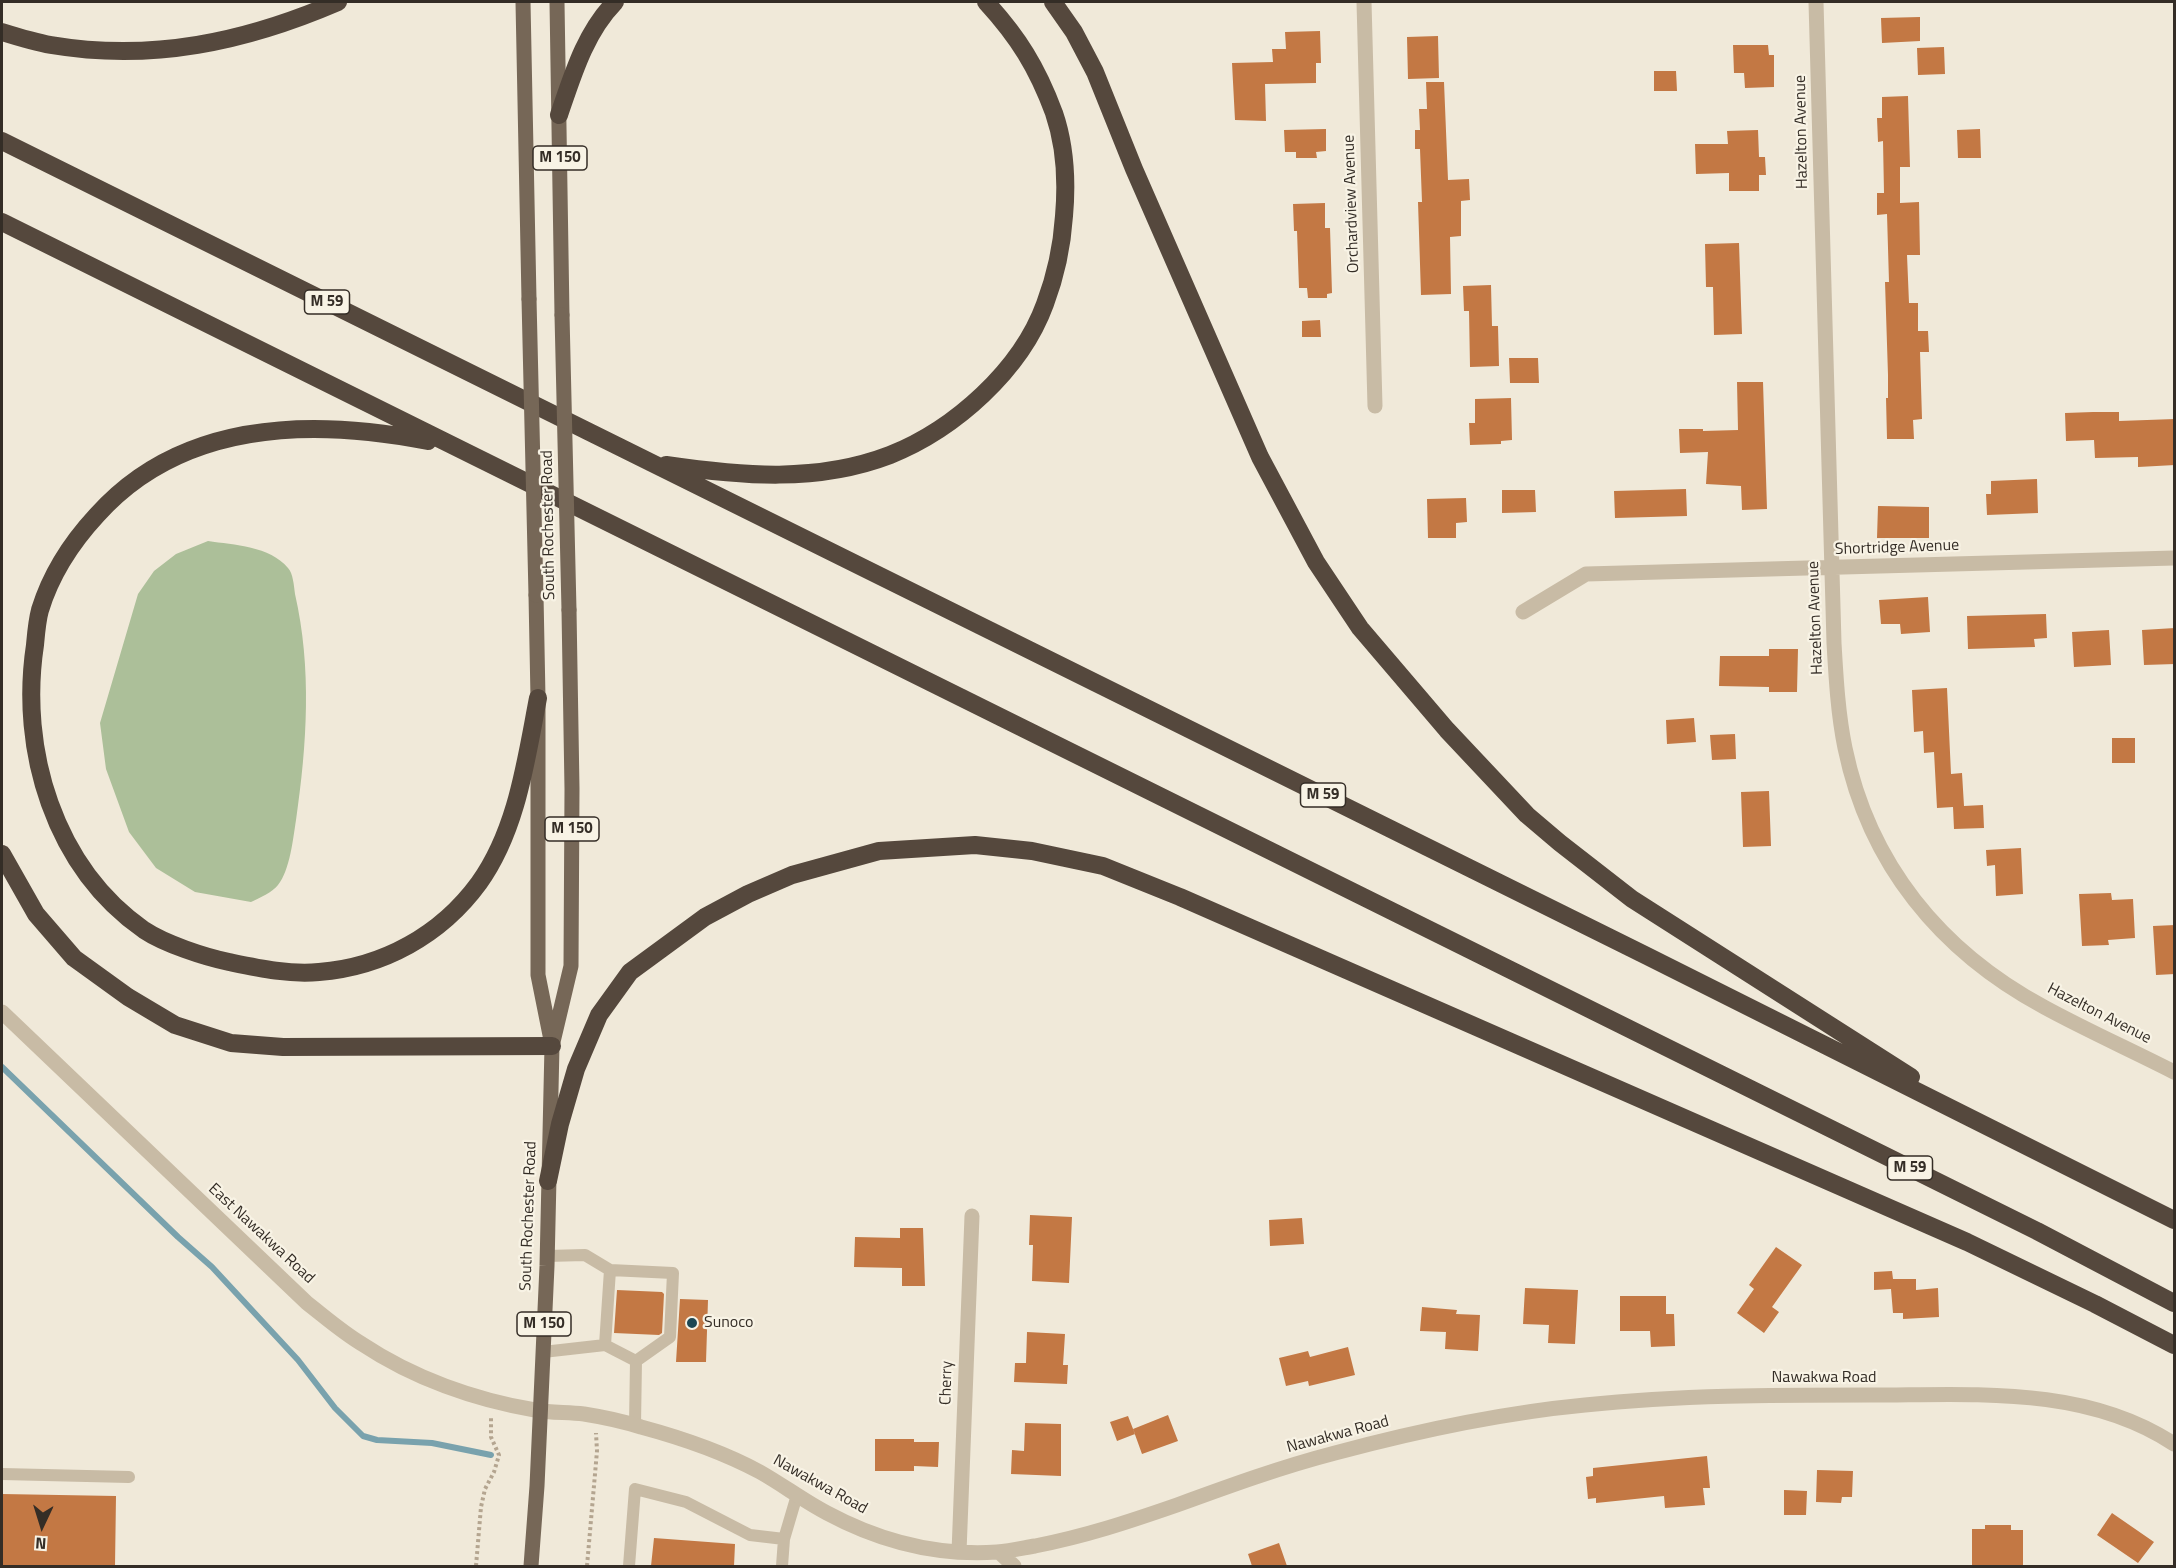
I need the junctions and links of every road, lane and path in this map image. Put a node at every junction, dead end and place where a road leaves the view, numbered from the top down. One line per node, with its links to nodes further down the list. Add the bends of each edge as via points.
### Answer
1 (338, 2): 9 (highway, via 257,32 195,46 119,52 50,45)
2 (524, 2): 19 (main road, South Rochester Road / M 150, bridge)
3 (557, 2): 10 (main road, South Rochester Road / M 150)
4 (615, 2): 10 (highway, via 579,57)
5 (986, 2): 15 (highway, via 1011,29 1035,68 1054,115 1064,158 1062,248 1045,305 1022,349 988,391 959,416 922,440 861,464 799,474 760,475)
6 (1053, 2): 24 (highway, via 1095,72 1260,457 1316,562 1360,628 1447,730 1527,814 1568,850 1659,916)
7 (1364, 2): 13 (street, Orchardview Avenue)
8 (1816, 2): 17 (street, Hazelton Avenue)
9 (2, 32)
10 (559, 115): 22 (main road, South Rochester Road / M 150, bridge, via 572,789 571,966)
11 (2, 141): 15 (highway, M 59)
12 (2, 222): 14 (highway, M 59)
13 (1375, 406)
14 (453, 446): 19 (highway, via 329,429 242,434 189,450 148,470 113,496 81,532 57,568 40,611 32,663 30,717 36,760 53,813 75,857 106,897 146,931 203,956 261,969 318,973 369,964 410,946 448,919 480,881 502,841 520,789); 30 (highway, M 59)
15 (652, 463): 24 (highway, M 59)
16 (2175, 558): 17 (street, Shortridge Avenue)
17 (1832, 568): 18 (street, Shortridge Avenue, via 1586,574); 23 (street, Hazelton Avenue, via 1834,644 1845,746 1862,808 1891,867 1931,920 1976,963 2044,1007)
18 (1523, 612)
19 (538, 698): 22 (main road, South Rochester Road / M 150, via 538,975)
20 (2, 854): 22 (highway, via 36,914 74,958 175,1026 231,1043 283,1047)
21 (2, 1012): 35 (street, East Nawakwa Road, via 282,1280 337,1327 386,1359 453,1389)
22 (552, 1046): 25 (main road, South Rochester Road / M 150)
23 (2175, 1072)
24 (1994, 1129): 27 (highway, M 59)
25 (548, 1181): 28 (main road, South Rochester Road / M 150); 31 (highway, via 576,1069 599,1015 630,972 705,917 792,875 879,851 975,845 1032,851 1103,866 1180,897 1967,1242)
26 (972, 1216): 44 (street, Cherry)
27 (2175, 1220)
28 (547, 1256): 29 (lane, via 585,1255); 33 (main road, South Rochester Road / M 150)
29 (610, 1270): 32 (lane); 34 (lane, via 673,1273 670,1337)
30 (2175, 1303)
31 (2175, 1345)
32 (605, 1346): 33 (lane); 34 (lane)
33 (543, 1352): 35 (main road, South Rochester Road / M 150)
34 (636, 1361): 37 (lane)
35 (541, 1411): 37 (street, Nawakwa Road); 47 (main road, South Rochester Road / M 150)
36 (490, 1425): 46 (path, via 499,1455 481,1507)
37 (635, 1425): 42 (street, Nawakwa Road, via 719,1453)
38 (596, 1431): 48 (path)
39 (2175, 1444): 45 (street, Nawakwa Road, via 2138,1423 2103,1411 2021,1398 1931,1395 1634,1400 1518,1414 1385,1440 1280,1469 1116,1527)
40 (2, 1474): 41 (lane)
41 (129, 1477)
42 (797, 1495): 43 (lane); 44 (street, Nawakwa Road, via 822,1511 896,1542)
43 (784, 1539): 49 (lane, via 750,1535 686,1502 635,1489); 50 (lane)
44 (959, 1552): 45 (street, Nawakwa Road)
45 (999, 1552): 51 (street)
46 (476, 1566)
47 (531, 1566)
48 (587, 1566)
49 (629, 1566)
50 (783, 1566)
51 (1014, 1566)

